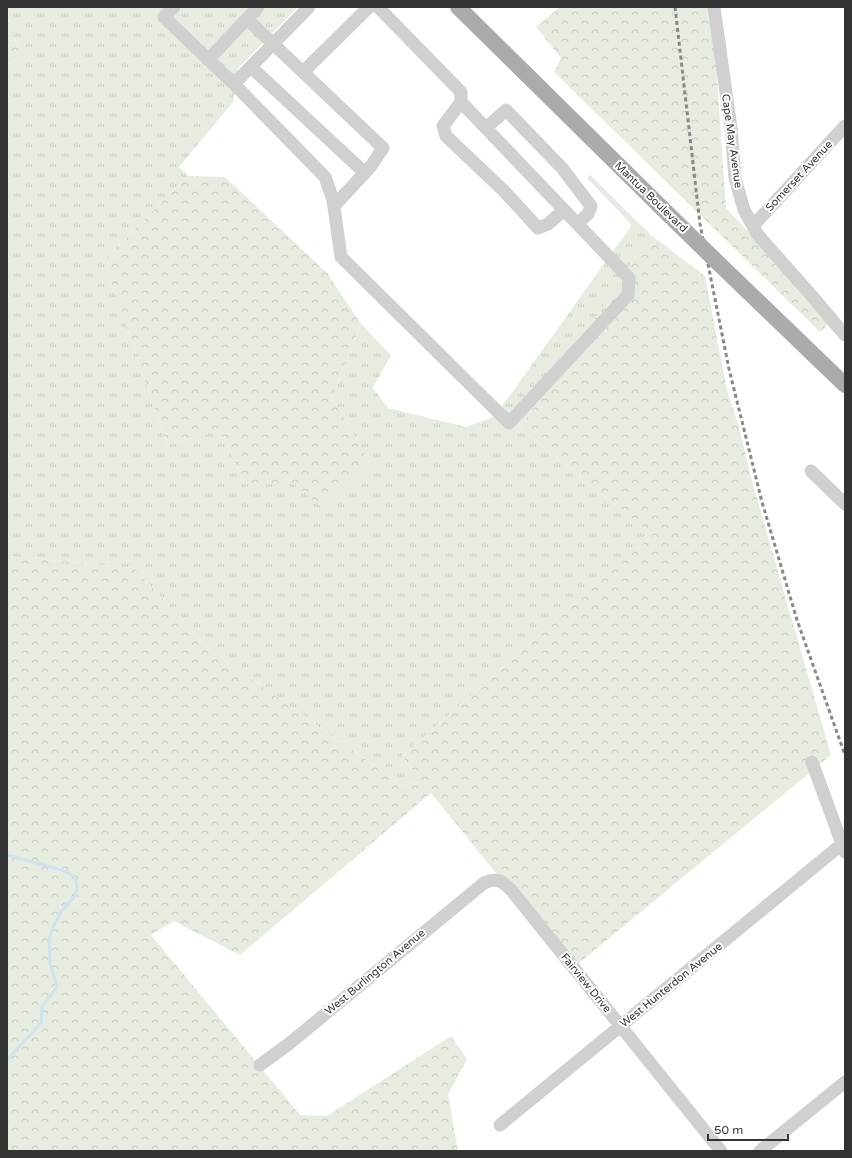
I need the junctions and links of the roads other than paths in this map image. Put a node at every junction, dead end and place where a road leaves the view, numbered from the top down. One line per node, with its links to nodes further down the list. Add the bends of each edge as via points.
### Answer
1 (174, 7): 10 (street, via 164,17)
2 (258, 7): 8 (street)
3 (309, 7): 9 (street)
4 (369, 7): 12 (street)
5 (378, 7): 14 (street, via 461,92)
6 (458, 7): 23 (main road, Mantua Boulevard, bridge)
7 (714, 7): 21 (street, Cape May Avenue, via 731,128 735,178 744,210)
8 (247, 19): 9 (street); 10 (street)
9 (274, 44): 11 (street); 12 (street)
10 (208, 60): 13 (street)
11 (252, 67): 13 (street); 17 (street)
12 (303, 72): 17 (street, via 383,148)
13 (234, 84): 18 (street, via 326,177)
14 (461, 102): 16 (street); 19 (street, via 442,126 446,136 504,190 538,228 548,224)
15 (845, 126): 21 (street, Somerset Avenue)
16 (486, 128): 19 (street); 20 (street, via 506,110 562,168 591,206 588,214)
17 (365, 173): 18 (street)
18 (334, 206): 20 (street, via 340,257 509,423 628,295 629,278)
19 (564, 210): 20 (street)
20 (577, 224)
21 (753, 226): 22 (street, Cape May Avenue, via 773,253)
22 (845, 335)
23 (845, 385)
24 (811, 471): 25 (street)
25 (845, 504)
26 (812, 762): 27 (street)
27 (844, 848): 29 (street, West Hunterdon Avenue)
28 (491, 880): 29 (street, Fairview Drive, via 505,884 512,891); 30 (street, West Burlington Avenue, via 476,889)
29 (620, 1026): 32 (street, West Hunterdon Avenue); 33 (street, Fairview Drive)
30 (260, 1065)
31 (845, 1082): 34 (street)
32 (500, 1125)
33 (721, 1151)
34 (760, 1151)

